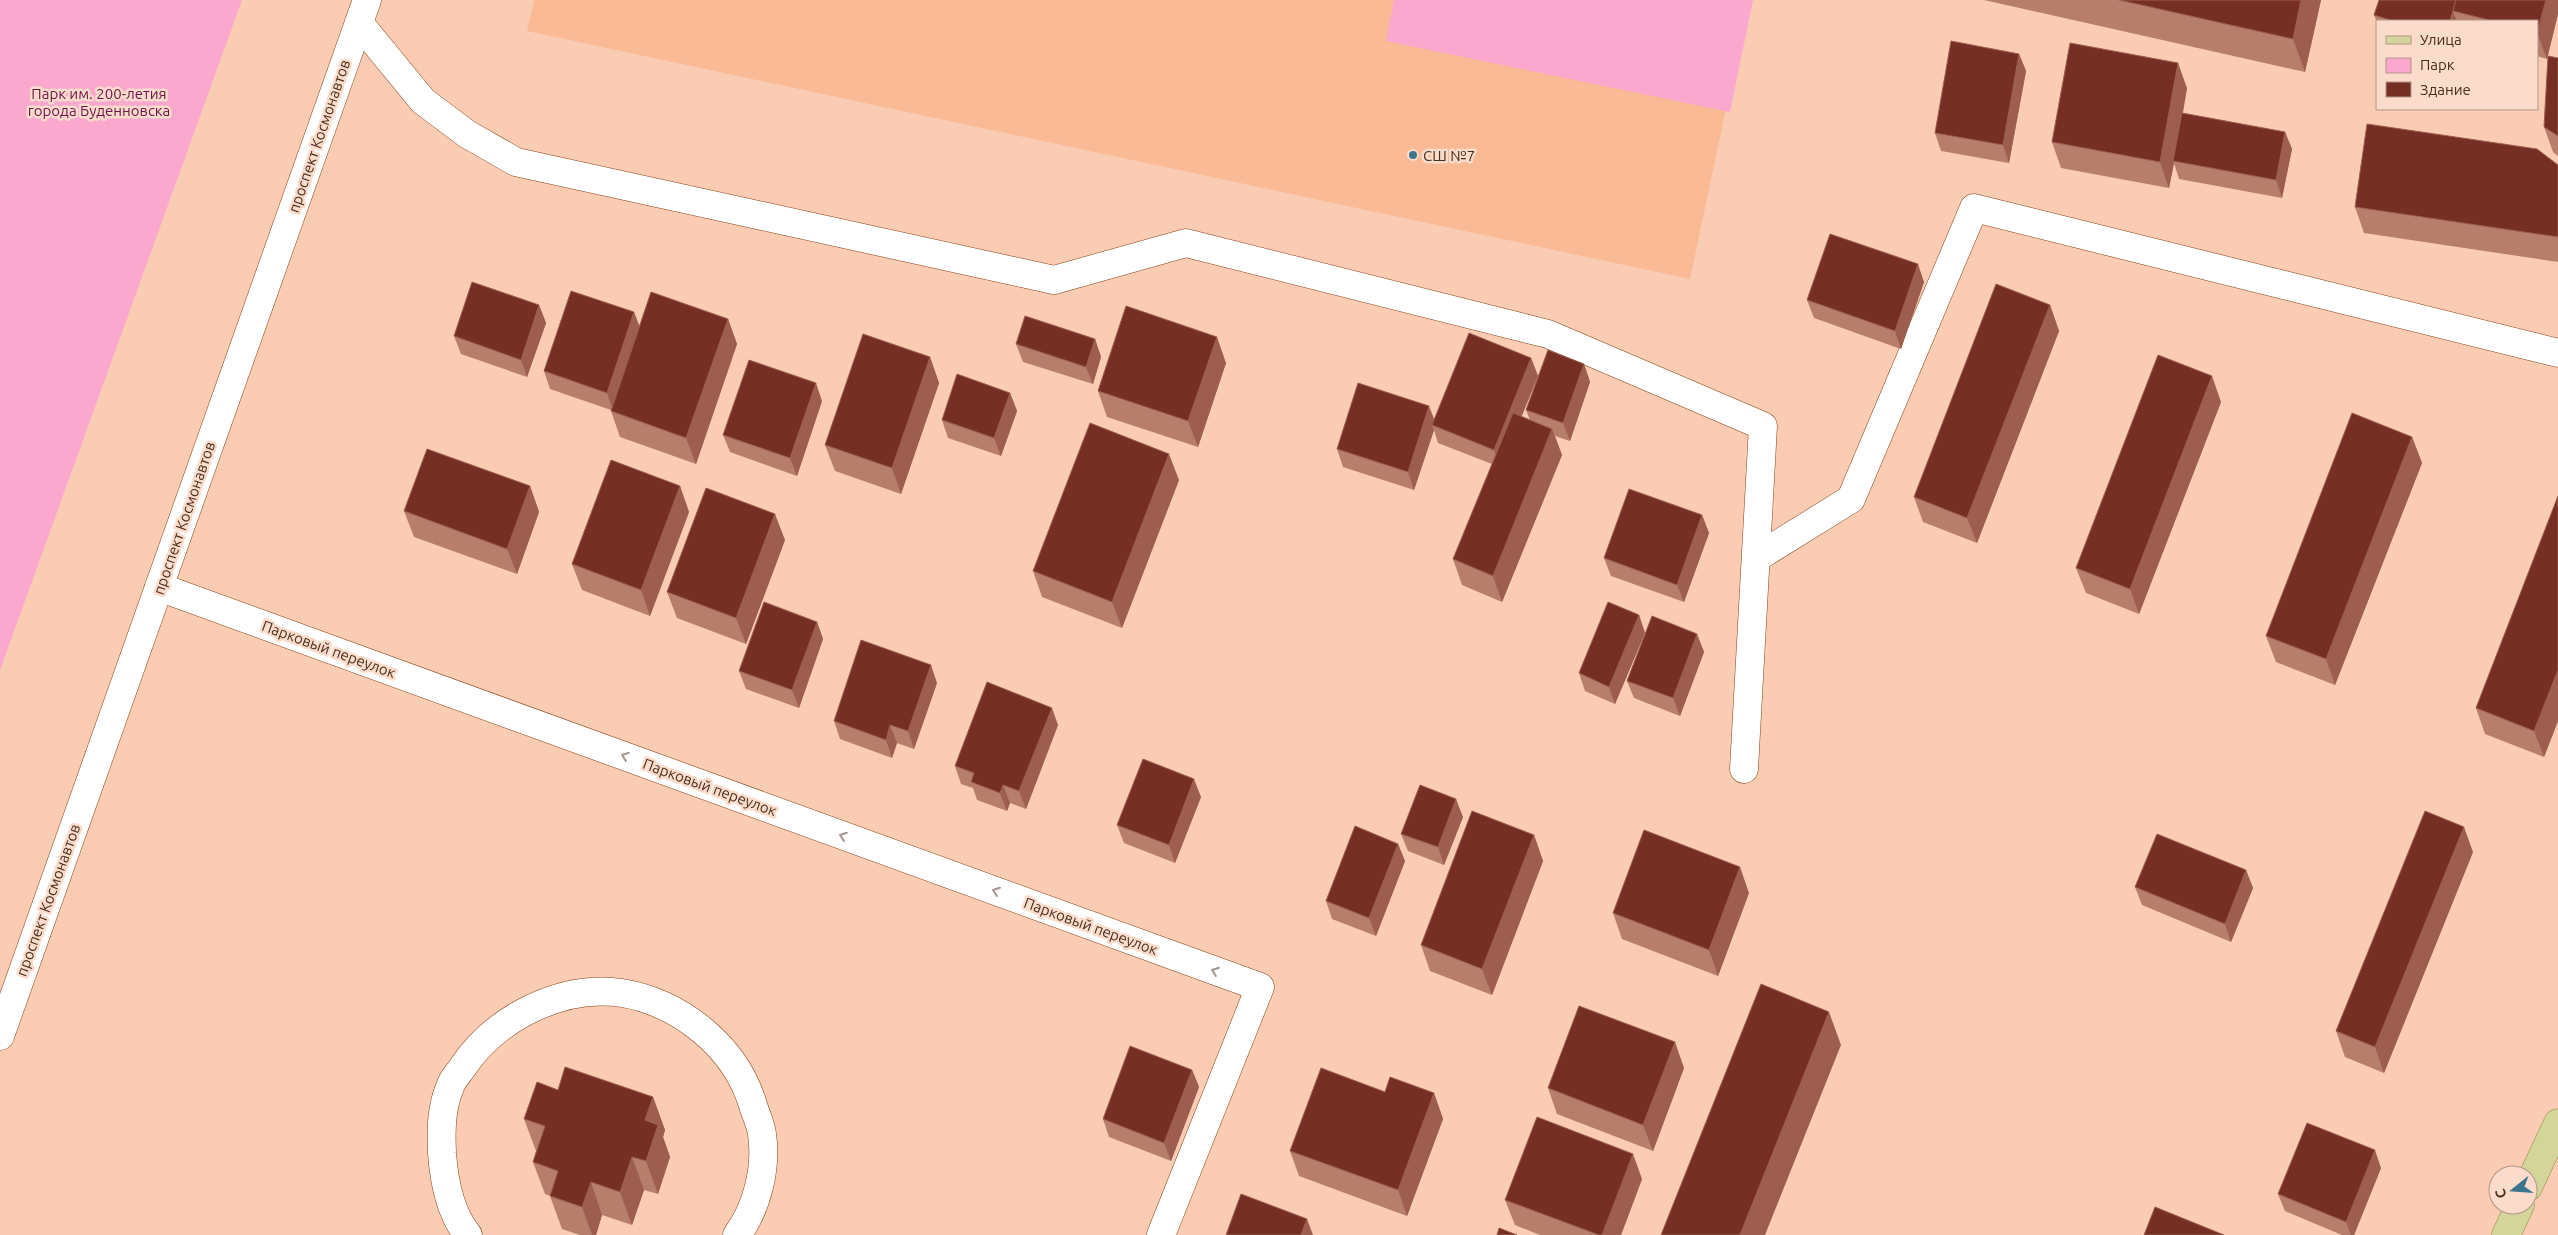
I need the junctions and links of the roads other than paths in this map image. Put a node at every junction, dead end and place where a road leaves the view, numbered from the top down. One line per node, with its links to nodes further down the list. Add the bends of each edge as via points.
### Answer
1 (363, 12): 3 (street, via 423,101 467,134 516,162 1054,280 1186,243 1548,334 1763,426); 4 (street, проспект Космонавтов)
2 (2558, 353): 3 (street, via 1974,208 1851,499)
3 (1756, 558): 5 (street)
4 (159, 587): 6 (street, проспект Космонавтов); 12 (street, Парковый переулок, one-way to 4, via 1260,988)
5 (1744, 769)
6 (0, 1036)
7 (2558, 1123): 8 (main road)
8 (2538, 1166)
9 (2515, 1215): 13 (main road)
10 (468, 1235): 11 (street, via 444,1183 440,1124 450,1086 472,1052 501,1026 540,1005 578,994 613,993 664,1006 698,1026 731,1059 750,1094 762,1134 761,1182)
11 (738, 1235)
12 (1161, 1235)
13 (2506, 1235)

